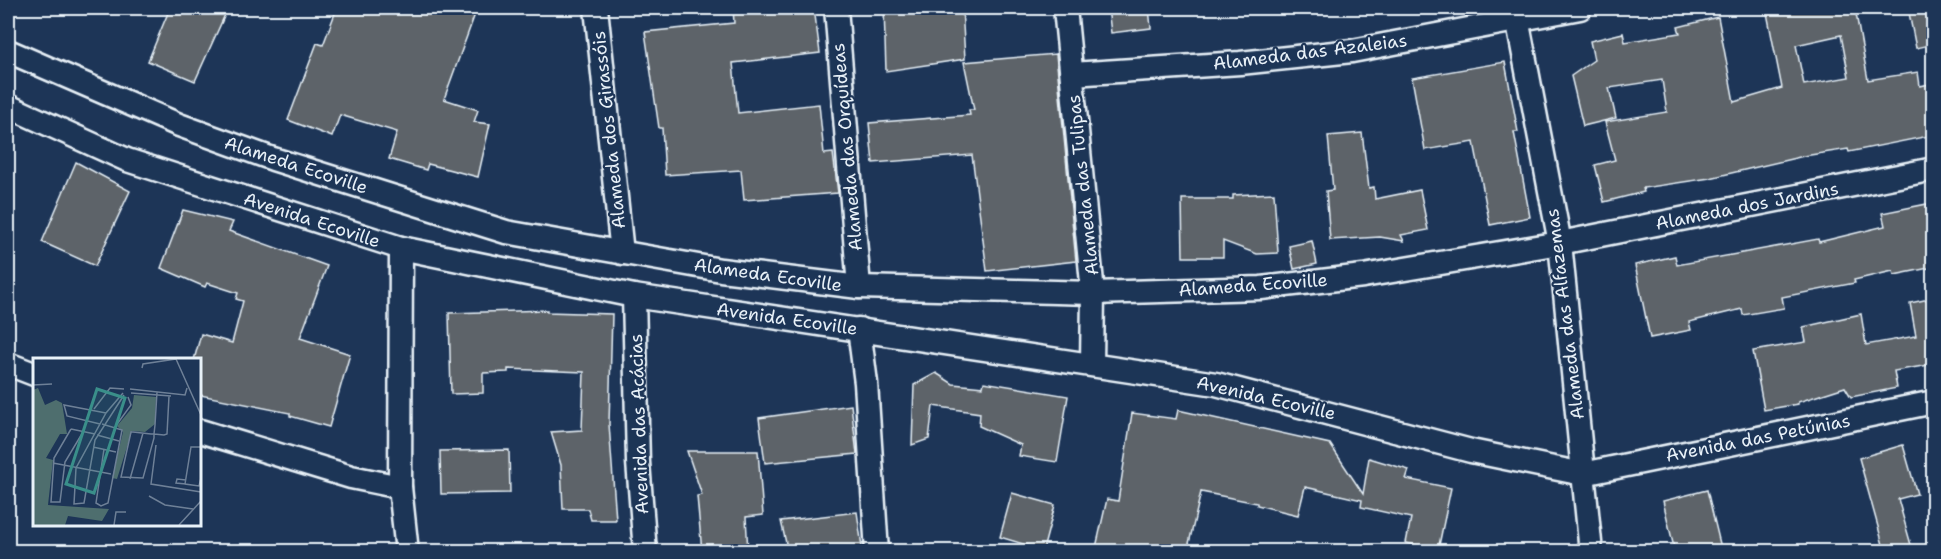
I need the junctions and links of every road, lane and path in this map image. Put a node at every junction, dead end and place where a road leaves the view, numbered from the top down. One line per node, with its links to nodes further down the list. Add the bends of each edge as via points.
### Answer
1 (595, 8): 12 (street, Alameda dos Girassóis)
2 (836, 8): 13 (street, Alameda das Orquídeas)
3 (1065, 8): 7 (street, Alameda das Tulipas)
4 (1580, 8): 5 (street, Alameda das Azaleias)
5 (1516, 13): 7 (street, Alameda das Azaleias, via 1352,51); 10 (street, Alameda das Alfazemas)
6 (8, 51): 12 (street, Alameda Ecoville, via 179,125 273,159 506,232)
7 (1072, 74): 14 (street, Alameda das Tulipas)
8 (8, 106): 11 (street, Avenida Ecoville, via 127,160)
9 (1934, 169): 10 (street, Alameda dos Jardins)
10 (1560, 243): 14 (street, Alameda Ecoville, via 1364,276 1261,288); 22 (street, Alameda das Alfazemas)
11 (400, 248): 15 (street, Avenida Ecoville); 23 (street)
12 (622, 253): 13 (street, Alameda Ecoville)
13 (858, 287): 14 (street, Alameda Ecoville)
14 (1093, 293): 18 (street, Alameda das Tulipas)
15 (634, 296): 16 (street, Avenida Ecoville); 25 (street, Avenida das Acácias, via 638,462)
16 (859, 329): 18 (street, Avenida Ecoville); 26 (street)
17 (8, 364): 19 (street)
18 (1092, 364): 22 (street, Avenida Ecoville, via 1216,384 1471,451)
19 (33, 374)
20 (1934, 402): 22 (street, Avenida das Petúnias)
21 (201, 431): 23 (street, via 351,477)
22 (1583, 474): 27 (street, Alameda das Alfazemas)
23 (400, 487): 24 (street)
24 (407, 552)
25 (645, 552)
26 (877, 552)
27 (1591, 552)

